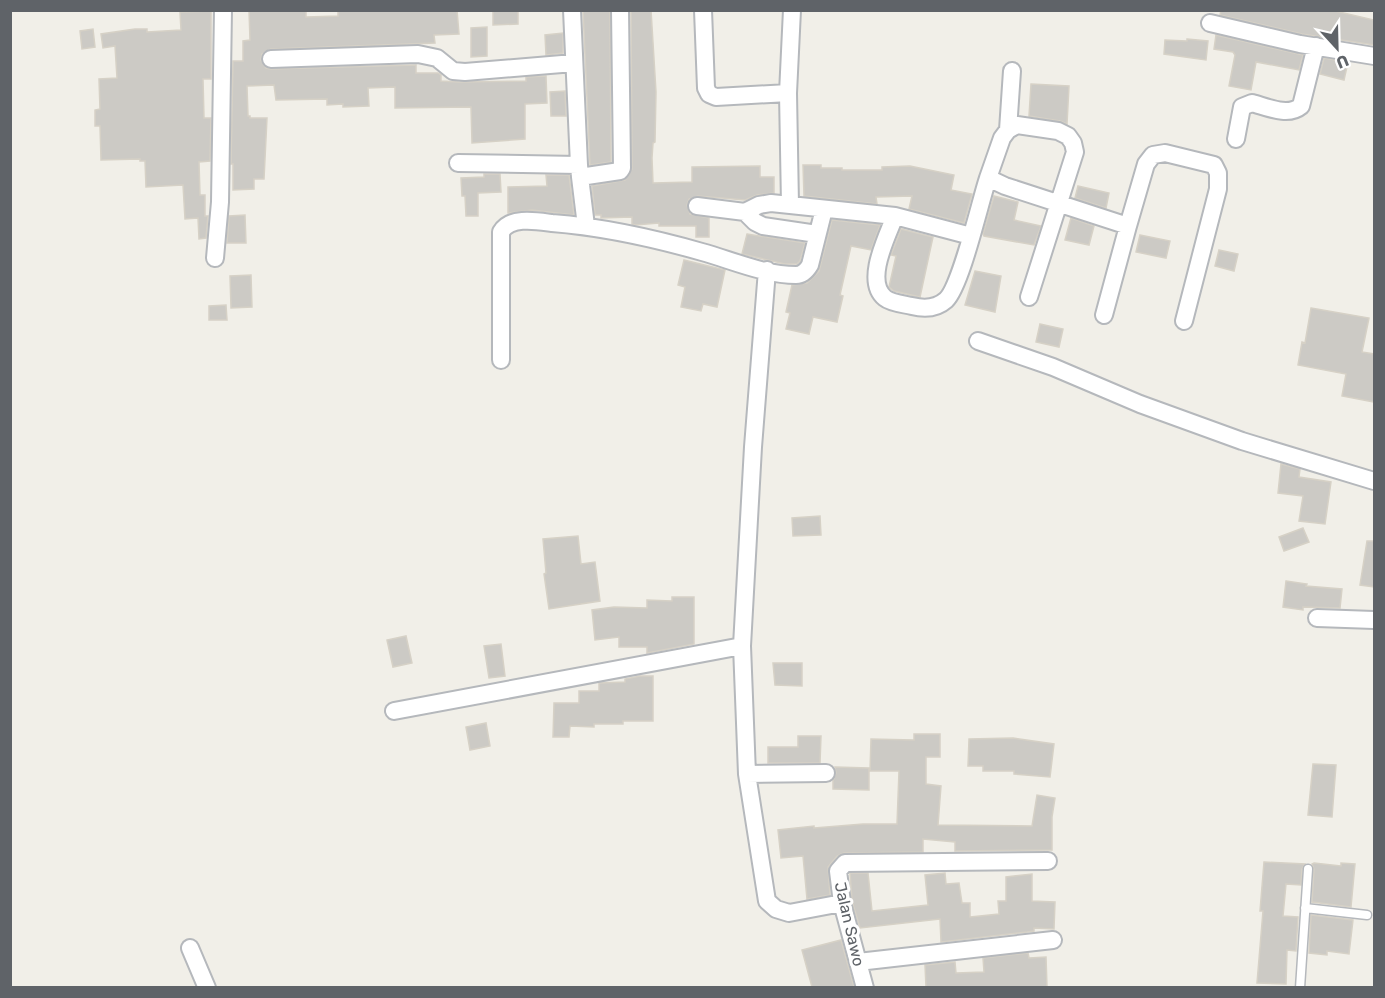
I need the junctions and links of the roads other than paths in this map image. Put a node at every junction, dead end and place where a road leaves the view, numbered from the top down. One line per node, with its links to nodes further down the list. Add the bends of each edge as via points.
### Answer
1 (223, 10): 28 (street, via 220,202)
2 (572, 10): 10 (street)
3 (620, 10): 16 (street, via 622,168 618,172)
4 (704, 10): 12 (street, via 706,88 710,94 716,97)
5 (792, 10): 12 (street)
6 (1210, 23): 7 (street)
7 (1316, 46): 8 (street); 14 (street, via 1301,106 1286,112 1252,103 1242,106)
8 (1374, 56)
9 (271, 59): 10 (street, via 418,54 437,58 453,71 465,72)
10 (574, 63): 16 (street)
11 (1012, 71): 13 (street)
12 (788, 93): 20 (street)
13 (1008, 130): 17 (street); 18 (street, via 1017,125 1058,131 1073,143 1075,152)
14 (1236, 139)
15 (458, 164): 16 (street)
16 (580, 171): 24 (street)
17 (988, 178): 18 (street); 27 (street)
18 (1058, 205): 25 (street); 30 (street)
19 (697, 206): 22 (street)
20 (790, 206): 21 (street); 22 (street, via 771,203)
21 (824, 209): 23 (street); 26 (street)
22 (745, 212): 26 (street, via 763,226)
23 (895, 216): 27 (street); 27 (street, via 875,274 877,288 886,299 922,309 936,307 947,299)
24 (586, 226): 29 (street, via 657,239); 34 (street, via 532,221 504,227)
25 (1128, 226): 31 (street); 32 (street, via 1146,164 1153,155 1165,153 1214,165 1218,189)
26 (817, 234): 29 (street, via 810,265 802,274)
27 (971, 236)
28 (215, 258)
29 (767, 270): 38 (street)
30 (1029, 297)
31 (1104, 315)
32 (1184, 321)
33 (978, 341): 35 (street, via 1242,441)
34 (501, 360)
35 (1374, 481)
36 (1317, 618): 37 (street)
37 (1374, 620)
38 (742, 646): 39 (street); 41 (street)
39 (394, 711)
40 (826, 772): 41 (street)
41 (747, 774): 44 (street, via 767,901 789,913)
42 (1048, 861): 44 (street, Jalan Sawo, via 845,863 838,871)
43 (1308, 869): 45 (lane)
44 (842, 903): 49 (street, Jalan Sawo)
45 (1305, 908): 46 (lane); 52 (lane)
46 (1366, 915)
47 (1053, 940): 49 (street)
48 (190, 948): 50 (street)
49 (858, 962): 51 (street, Jalan Sawo)
50 (207, 987)
51 (865, 987)
52 (1300, 987)

